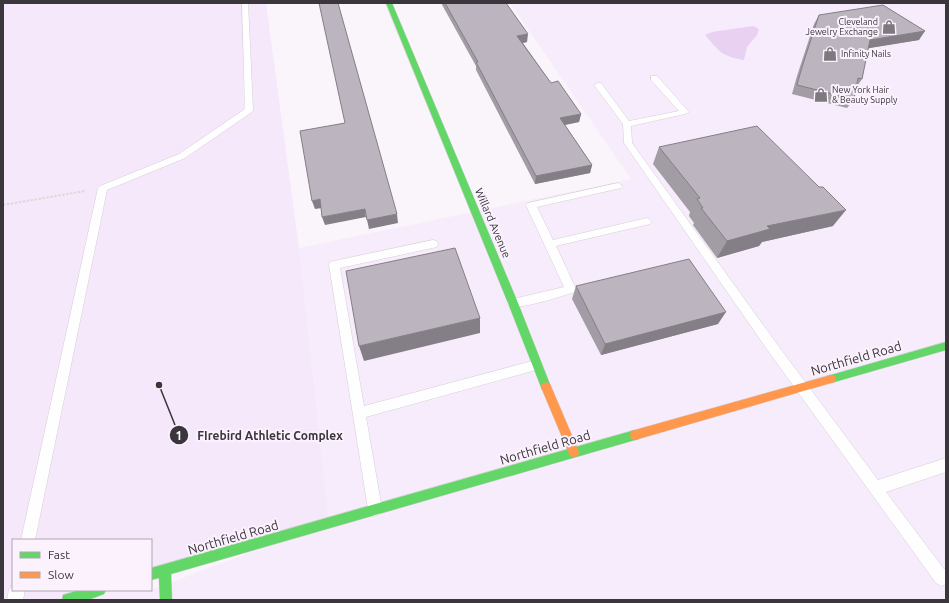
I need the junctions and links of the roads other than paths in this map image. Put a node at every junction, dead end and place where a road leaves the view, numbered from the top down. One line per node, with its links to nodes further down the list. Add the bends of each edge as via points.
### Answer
1 (245, 3): 19 (lane, via 249,110 182,156 103,188)
2 (389, 3): 10 (street, Willard Avenue)
3 (654, 78): 5 (lane, via 685,112)
4 (598, 85): 5 (lane)
5 (627, 124): 13 (lane, via 628,143)
6 (618, 186): 9 (lane, via 531,206)
7 (647, 222): 9 (lane)
8 (433, 244): 14 (lane, via 334,265)
9 (550, 244): 10 (lane, via 574,288)
10 (513, 303): 12 (street, Willard Avenue)
11 (946, 346): 13 (street, Northfield Road)
12 (536, 365): 14 (lane); 15 (street, Willard Avenue)
13 (801, 387): 15 (street, Northfield Road); 17 (lane)
14 (358, 413): 18 (lane)
15 (574, 452): 18 (street, Northfield Road)
16 (946, 465): 17 (lane)
17 (876, 488): 22 (lane)
18 (375, 509): 20 (street, Northfield Road)
19 (28, 539)
20 (165, 570): 21 (street, Northfield Road); 25 (street)
21 (152, 574)
22 (944, 579)
23 (97, 591): 24 (street)
24 (68, 600)
25 (166, 600)

